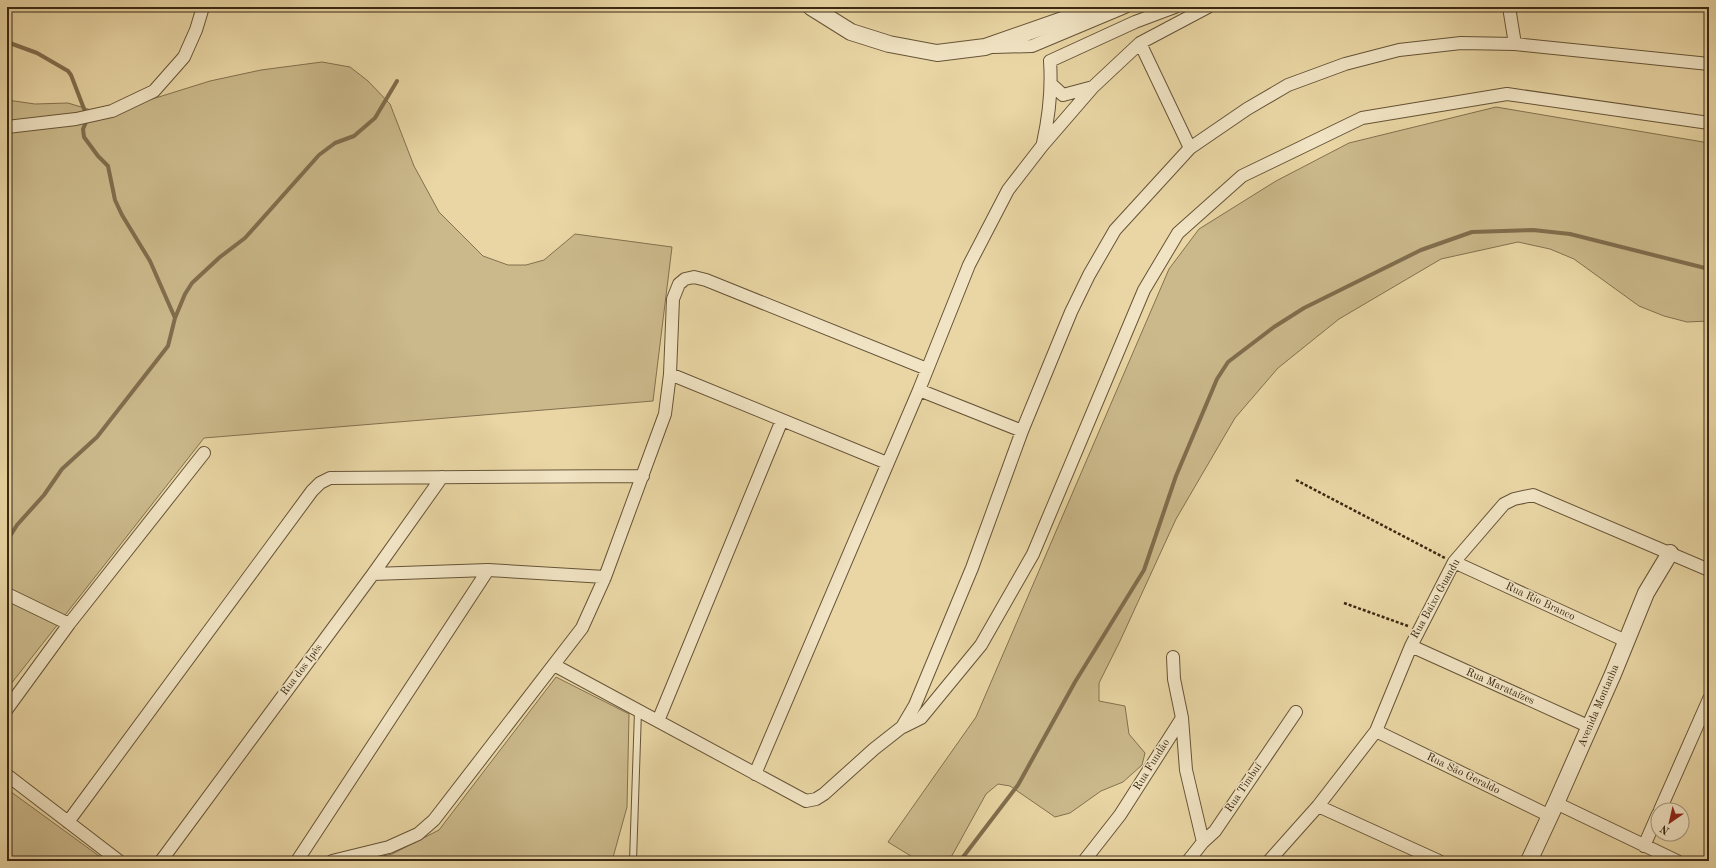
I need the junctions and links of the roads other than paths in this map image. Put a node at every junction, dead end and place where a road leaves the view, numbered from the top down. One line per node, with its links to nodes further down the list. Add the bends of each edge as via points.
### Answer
1 (203, 7): 17 (street, via 184,57 154,91 112,110 76,119)
2 (811, 7): 12 (street, via 851,32 889,44 937,52)
3 (1096, 7): 12 (street)
4 (1125, 7): 12 (street, via 1032,46)
5 (1128, 7): 9 (street)
6 (1176, 7): 9 (street)
7 (1208, 7): 10 (street)
8 (1509, 7): 11 (street)
9 (1135, 22): 14 (street, via 1050,61)
10 (1140, 43): 15 (street); 19 (street)
11 (1515, 44): 13 (street); 19 (street, via 1461,43 1399,50 1345,64 1288,85)
12 (985, 47)
13 (1709, 64)
14 (1052, 85): 15 (street, via 1063,95); 18 (street)
15 (1093, 87): 18 (street)
16 (1709, 123): 47 (street, via 1507,94 1362,118 1242,176 1178,233 1144,290 1033,554 981,645 921,718)
17 (7, 126)
18 (1042, 146): 20 (street, via 1008,190 986,230)
19 (1190, 148): 24 (street, via 1115,230 1071,312)
20 (927, 369): 21 (street, via 706,280 694,278 679,284 673,299); 22 (street)
21 (670, 374): 23 (street); 27 (street, via 665,414)
22 (919, 390): 24 (street); 26 (street)
23 (782, 420): 26 (street); 46 (street)
24 (1022, 431): 47 (street, via 972,568 916,705)
25 (204, 453): 36 (street)
26 (887, 463): 51 (street)
27 (643, 476): 28 (street); 34 (street)
28 (442, 477): 33 (street, Rua dos Ipês); 55 (street, via 330,478 320,482)
29 (1670, 553): 30 (street, Rua Baixo Guandu, via 1533,495 1504,504); 32 (street, Rua Baixo Guandu); 37 (street, Avenida Montanha, via 1646,593)
30 (1454, 562): 37 (street, Rua Rio Branco); 38 (street, Rua Baixo Guandu)
31 (488, 570): 33 (street); 34 (street); 61 (street)
32 (1709, 570)
33 (373, 574): 60 (street, Rua dos Ipês)
34 (606, 577): 40 (street, via 582,628)
35 (7, 594): 36 (street)
36 (69, 624): 42 (street)
37 (1626, 641): 48 (street, Avenida Montanha)
38 (1411, 646): 48 (street, Rua Marataízes); 49 (street, Rua Baixo Guandu)
39 (1173, 657): 45 (street, via 1174,679)
40 (554, 665): 43 (street); 62 (street, via 434,820 418,834 388,847)
41 (1709, 699): 52 (street)
42 (7, 709)
43 (638, 710): 46 (street); 63 (lane)
44 (1296, 712): 57 (street, Rua Timbuí, via 1215,831)
45 (1182, 718): 57 (street, via 1186,770); 64 (street, Rua Fundão, via 1120,815)
46 (658, 721): 51 (street)
47 (902, 727): 51 (street, via 816,799 806,801)
48 (1590, 727): 54 (street, Avenida Montanha)
49 (1376, 731): 53 (street, Rua Baixo Guandu); 54 (street, Rua São Geraldo)
50 (7, 774): 55 (street)
51 (755, 774)
52 (1664, 802)
53 (1318, 806): 66 (street, Rua Baixo Guandu); 67 (street)
54 (1553, 810): 58 (street, Rua São Geraldo); 68 (street, Avenida Montanha)
55 (68, 822): 59 (street)
56 (1650, 832): 58 (street)
57 (1203, 842): 65 (street, Rua Timbuí)
58 (1644, 846): 69 (street, Rua São Geraldo)
59 (119, 861)
60 (161, 861)
61 (297, 861)
62 (332, 861)
63 (633, 861)
64 (1084, 861)
65 (1188, 861)
66 (1269, 861)
67 (1439, 861)
68 (1529, 861)
69 (1676, 861)

